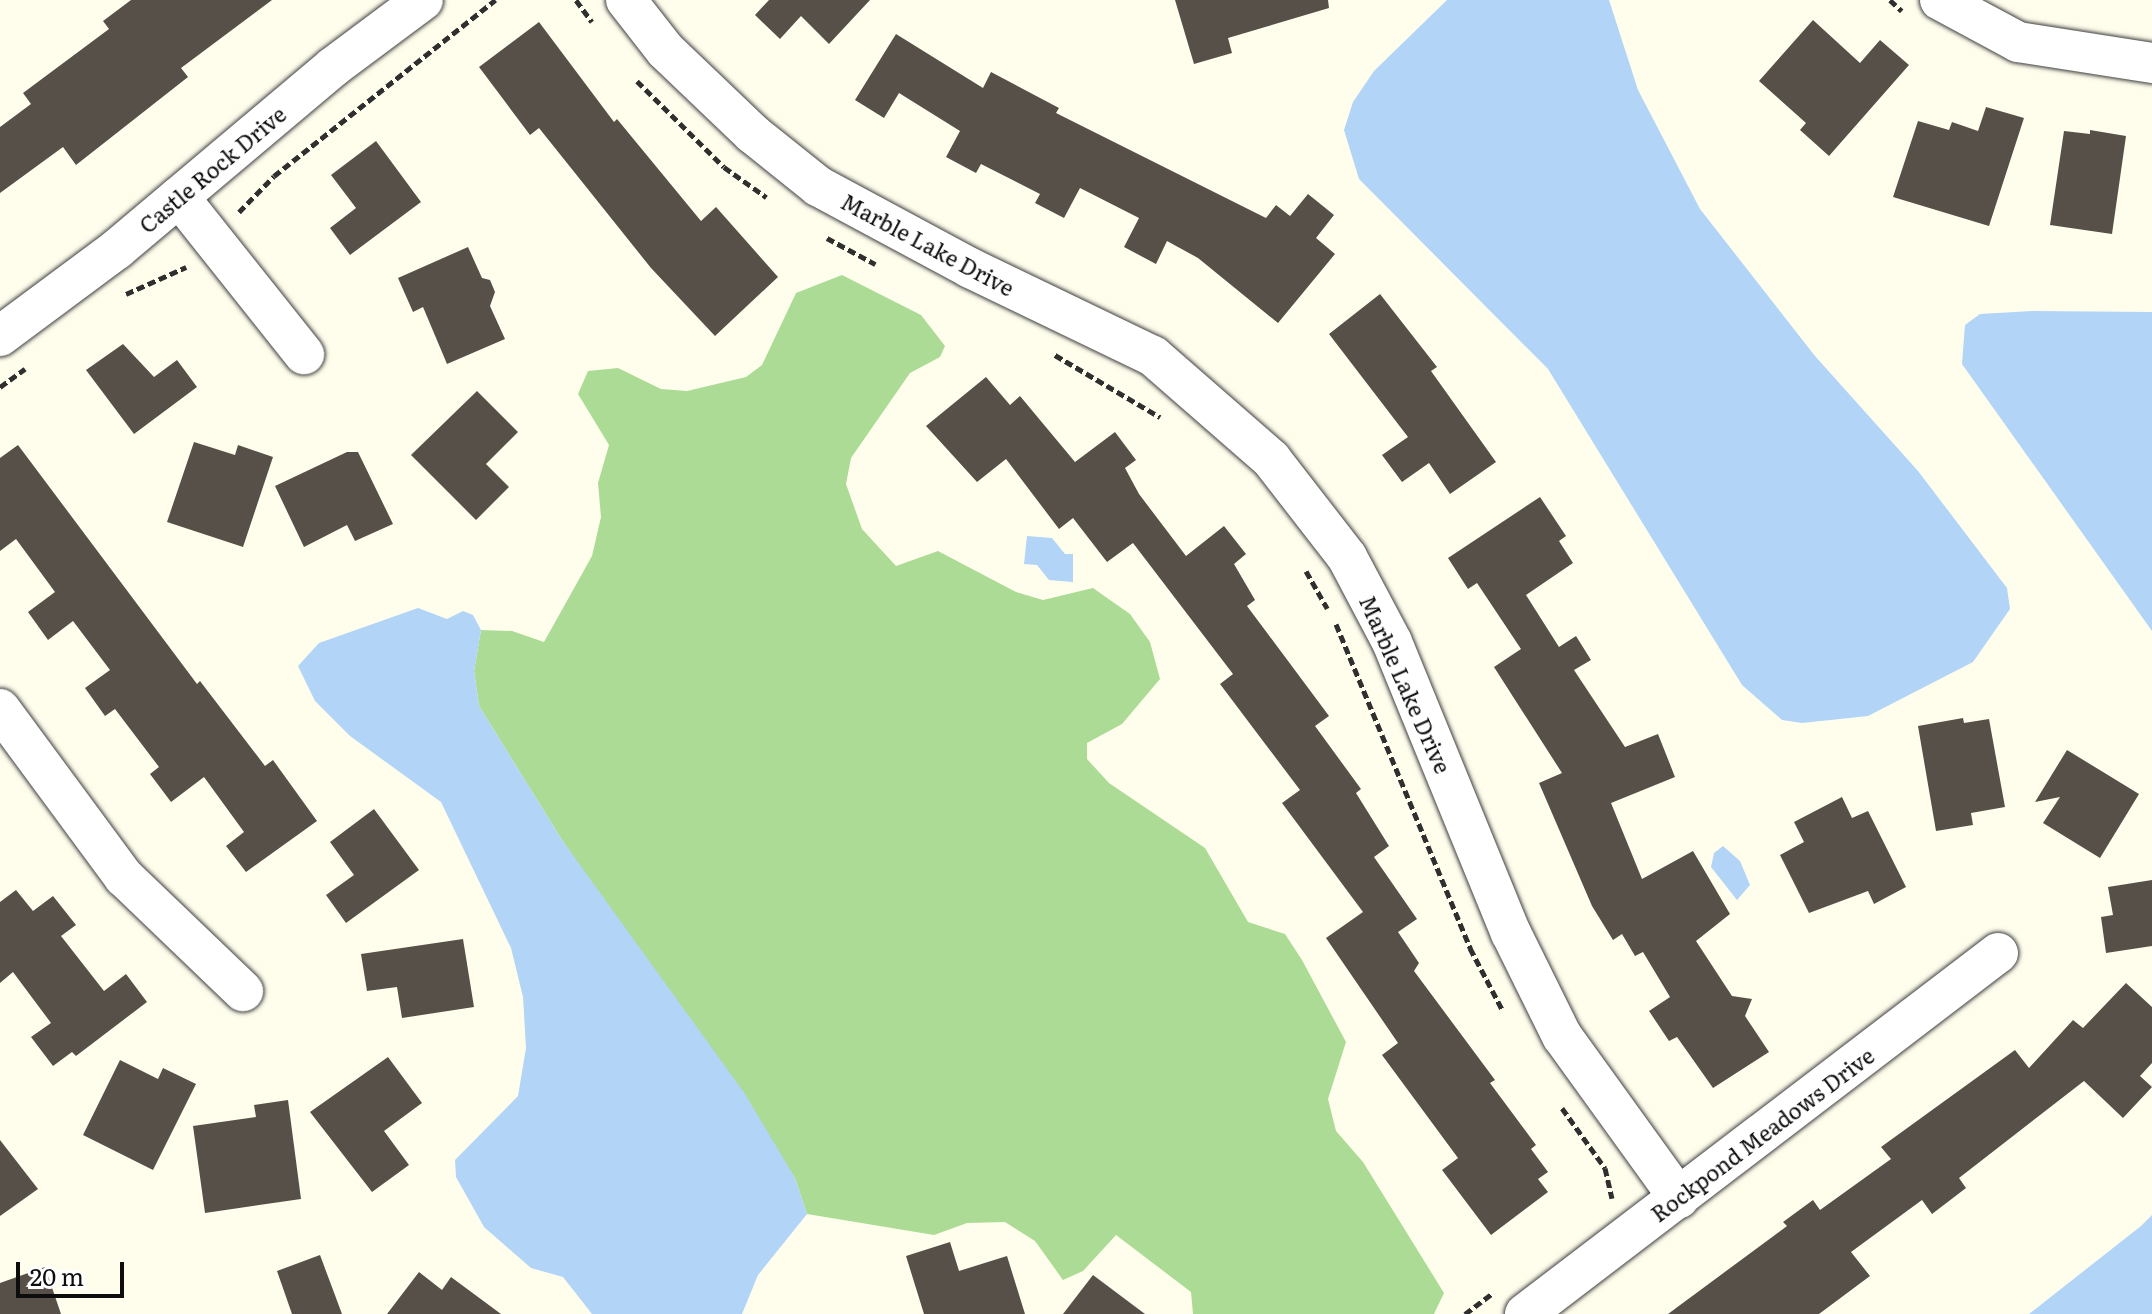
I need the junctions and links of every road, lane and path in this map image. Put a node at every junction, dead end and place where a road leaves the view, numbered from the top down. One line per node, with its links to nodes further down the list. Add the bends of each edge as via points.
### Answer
1 (423, 0): 9 (street, Castle Rock Drive, via 333,67)
2 (495, 0): 12 (path, via 274,176 254,201 231,215)
3 (576, 0): 6 (path)
4 (626, 0): 27 (street, Marble Lake Drive, via 665,50 753,134 818,186 970,268 1153,356 1271,459 1347,557 1392,642 1511,933 1562,1036)
5 (1940, 0): 7 (street, via 2018,42)
6 (601, 34)
7 (2152, 63)
8 (627, 68): 10 (path, via 705,149)
9 (179, 197): 12 (street); 15 (street, Castle Rock Drive)
10 (772, 202)
11 (821, 234): 13 (path)
12 (211, 237): 14 (path, via 184,268); 17 (street)
13 (883, 268)
14 (116, 302)
15 (0, 336)
16 (1049, 352): 20 (path)
17 (304, 354)
18 (39, 359): 19 (path)
19 (0, 387)
20 (1165, 420)
21 (1303, 566): 25 (path, via 1334,621 1470,948)
22 (0, 709): 24 (street, via 124,877)
23 (1998, 953): 27 (street, Rockpond Meadows Drive)
24 (243, 991)
25 (1507, 1018)
26 (1554, 1095): 28 (path, via 1605,1168 1613,1185)
27 (1679, 1198): 29 (street, Rockpond Meadows Drive)
28 (1607, 1206)
29 (1513, 1300): 30 (path)
30 (1465, 1314)

